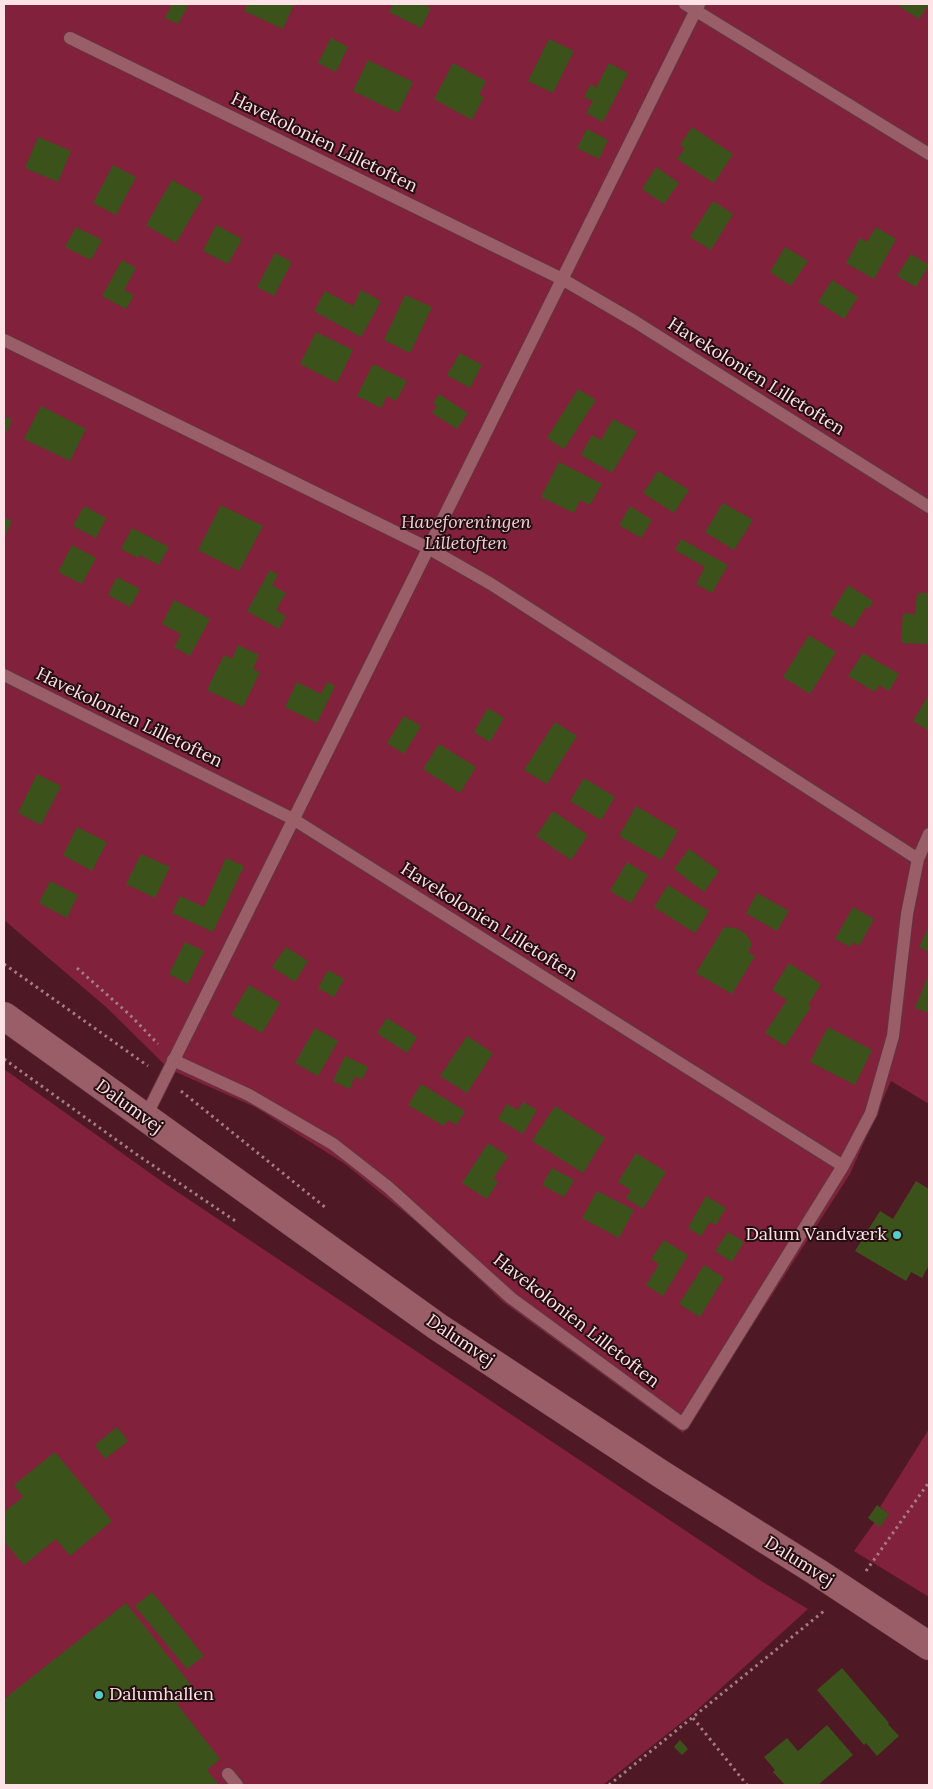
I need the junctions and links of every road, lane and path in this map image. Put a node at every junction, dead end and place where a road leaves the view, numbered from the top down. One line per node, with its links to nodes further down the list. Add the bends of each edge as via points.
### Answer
1 (694, 6): 3 (lane); 4 (lane)
2 (70, 38): 4 (lane, Havekolonien Lilletoften)
3 (929, 154)
4 (562, 279): 6 (lane, Havekolonien Lilletoften); 7 (lane)
5 (4, 340): 7 (lane)
6 (929, 507)
7 (428, 548): 9 (lane); 11 (lane, via 491,584)
8 (4, 675): 9 (lane, Havekolonien Lilletoften)
9 (293, 819): 15 (lane); 18 (lane, Havekolonien Lilletoften)
10 (929, 834): 11 (lane, Havekolonien Lilletoften)
11 (918, 859): 18 (lane, Havekolonien Lilletoften, via 893,1036 872,1112)
12 (4, 964): 16 (path)
13 (77, 968): 15 (path, via 130,1014)
14 (4, 1016): 17 (street, Dalumvej)
15 (173, 1060): 16 (lane); 18 (lane, Havekolonien Lilletoften, via 249,1095 333,1144 388,1188 511,1298 683,1424)
16 (164, 1078): 17 (lane); 19 (path)
17 (144, 1118): 21 (street, Dalumvej, via 438,1327)
18 (844, 1166)
19 (332, 1212)
20 (929, 1482): 21 (path)
21 (849, 1594): 22 (street, Dalumvej); 23 (path, via 812,1620)
22 (929, 1646)
23 (694, 1718): 26 (path); 27 (path)
24 (228, 1774): 25 (lane)
25 (237, 1785)
26 (609, 1785)
27 (747, 1785)

